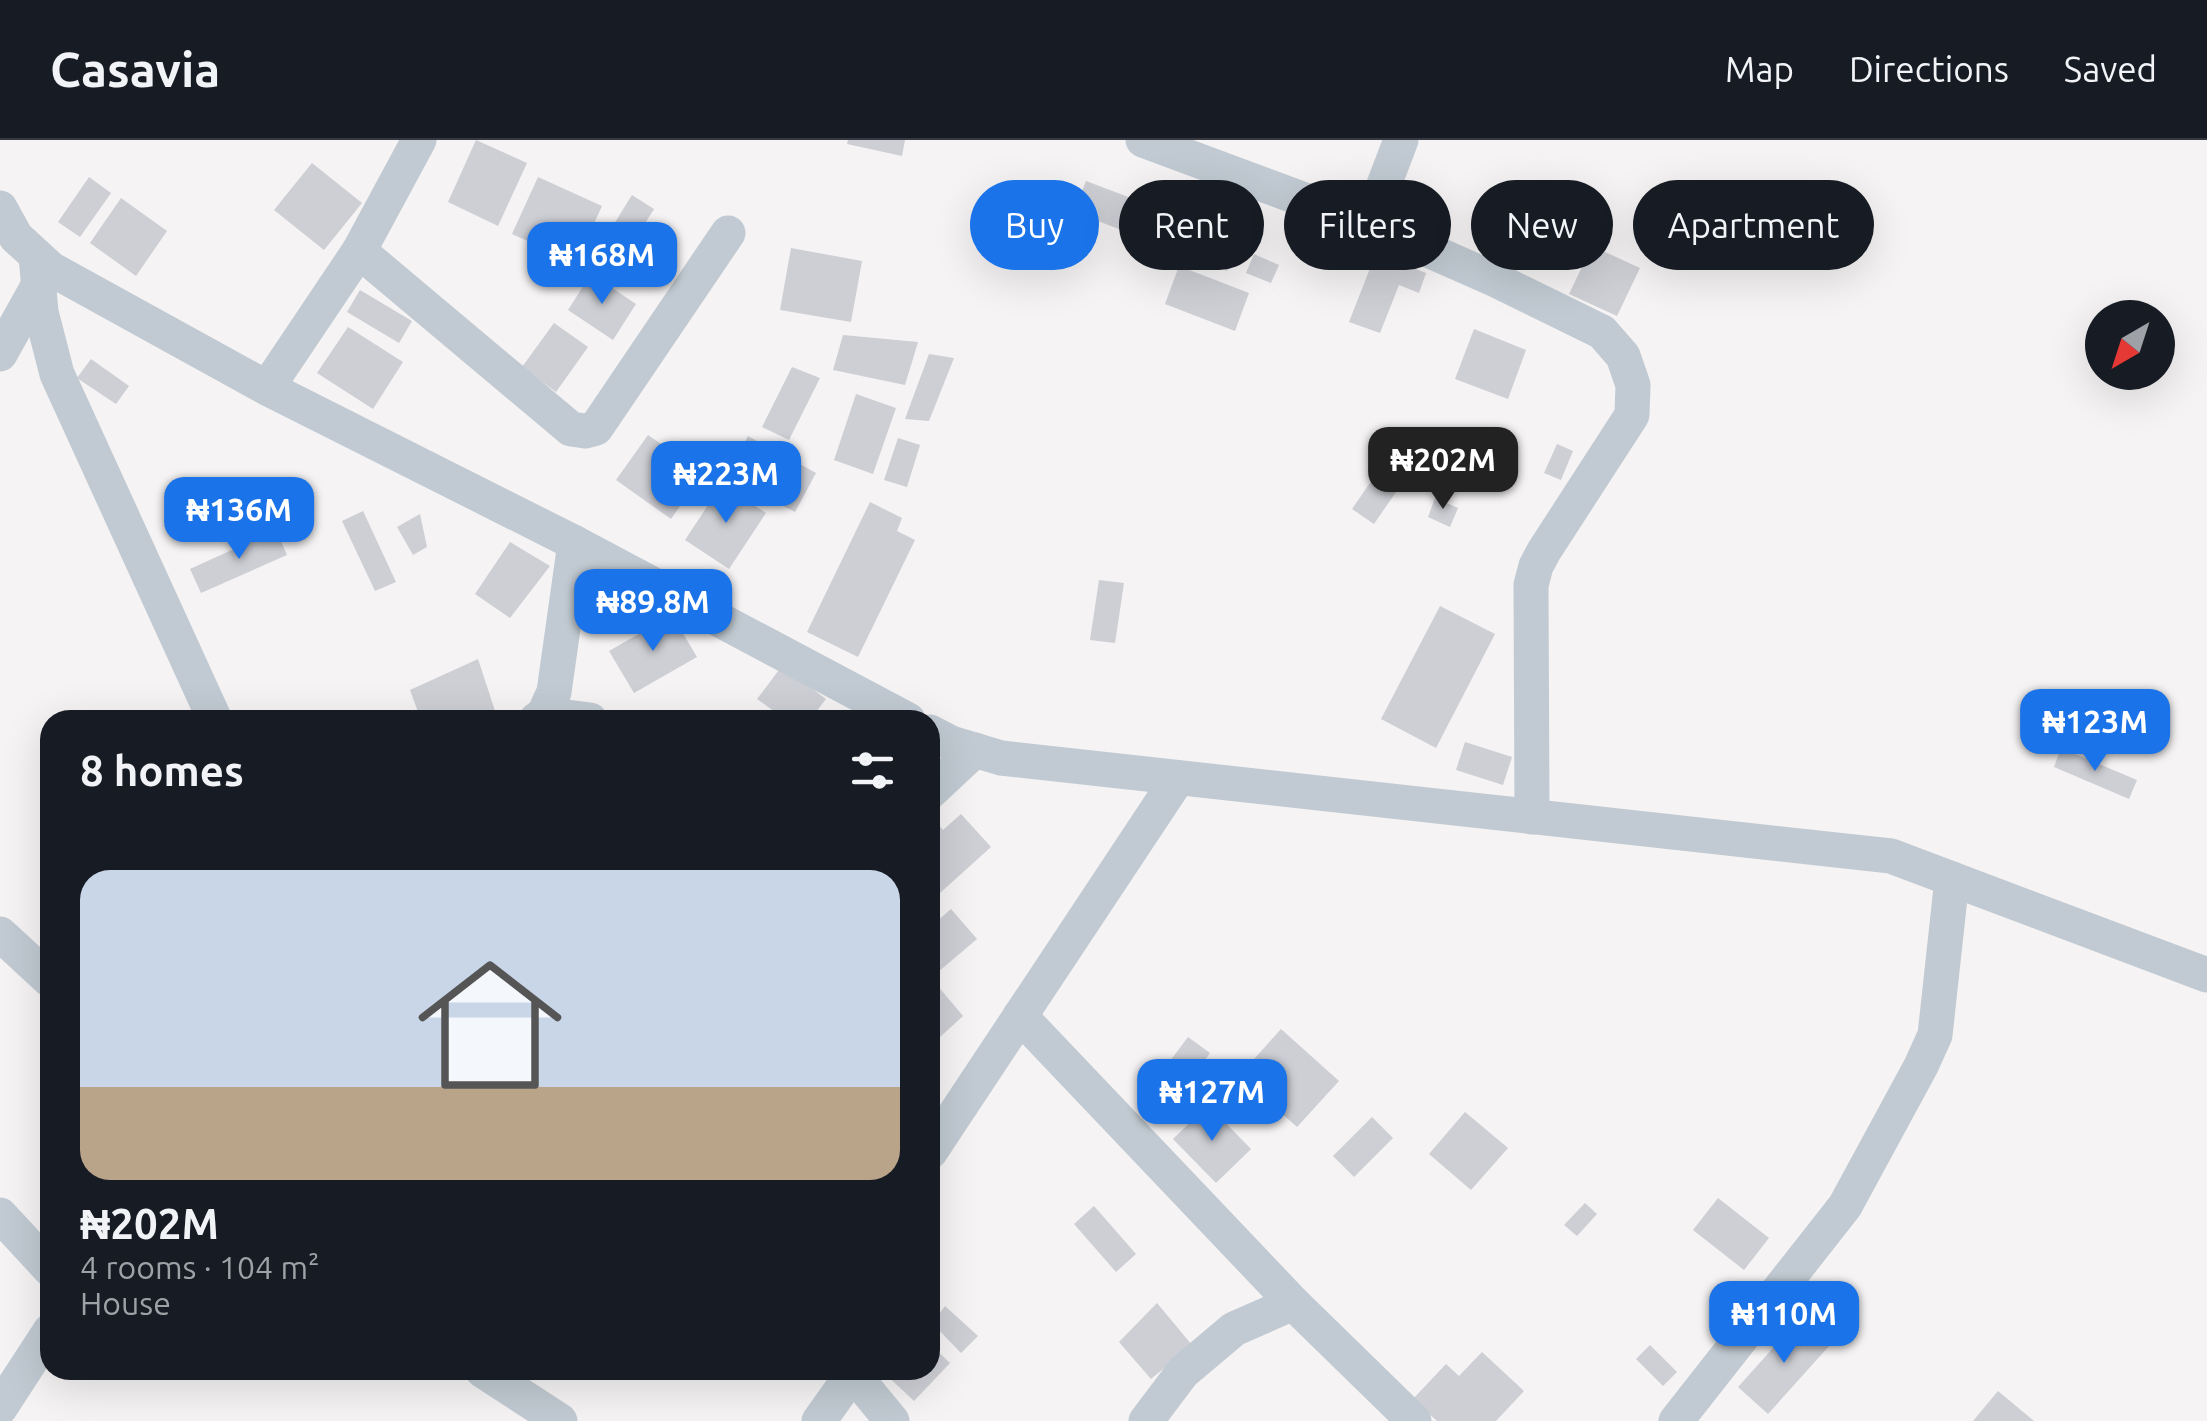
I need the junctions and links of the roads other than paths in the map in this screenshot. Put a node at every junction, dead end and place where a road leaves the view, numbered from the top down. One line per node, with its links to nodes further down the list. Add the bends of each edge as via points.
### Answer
1 (419, 140): 8 (street)
2 (1142, 140): 5 (street)
3 (1401, 140): 4 (street)
4 (1385, 180)
5 (1284, 193)
6 (0, 208): 10 (street)
7 (728, 233): 8 (street, via 596,428 585,431 571,429)
8 (359, 251): 12 (street)
9 (1451, 260): 21 (street, via 1602,332 1623,356 1633,384 1632,415 1544,550 1531,585)
10 (37, 271): 11 (street); 12 (street, via 52,268); 14 (street, via 57,374)
11 (0, 354)
12 (267, 388): 13 (street)
13 (575, 543): 15 (street, via 554,692); 16 (street)
14 (211, 710)
15 (544, 710)
16 (889, 710)
17 (940, 737): 18 (street)
18 (974, 750): 19 (street); 20 (street)
19 (1178, 778): 21 (street); 26 (street)
20 (940, 782)
21 (1532, 817): 22 (street, via 1891,856)
22 (1952, 879): 25 (street); 41 (street, via 1935,1035 1921,1066 1845,1206)
23 (0, 934): 24 (street)
24 (40, 962)
25 (2207, 975)
26 (1020, 1016): 27 (street); 30 (street)
27 (940, 1137)
28 (0, 1215): 29 (street)
29 (40, 1258)
30 (1293, 1304): 39 (street, via 1234,1329 1183,1372); 40 (street)
31 (40, 1346): 35 (street)
32 (497, 1380): 36 (street)
33 (846, 1380): 37 (street)
34 (858, 1380): 38 (street)
35 (0, 1408)
36 (560, 1421)
37 (819, 1421)
38 (892, 1421)
39 (1146, 1421)
40 (1414, 1421)
41 (1676, 1421)

